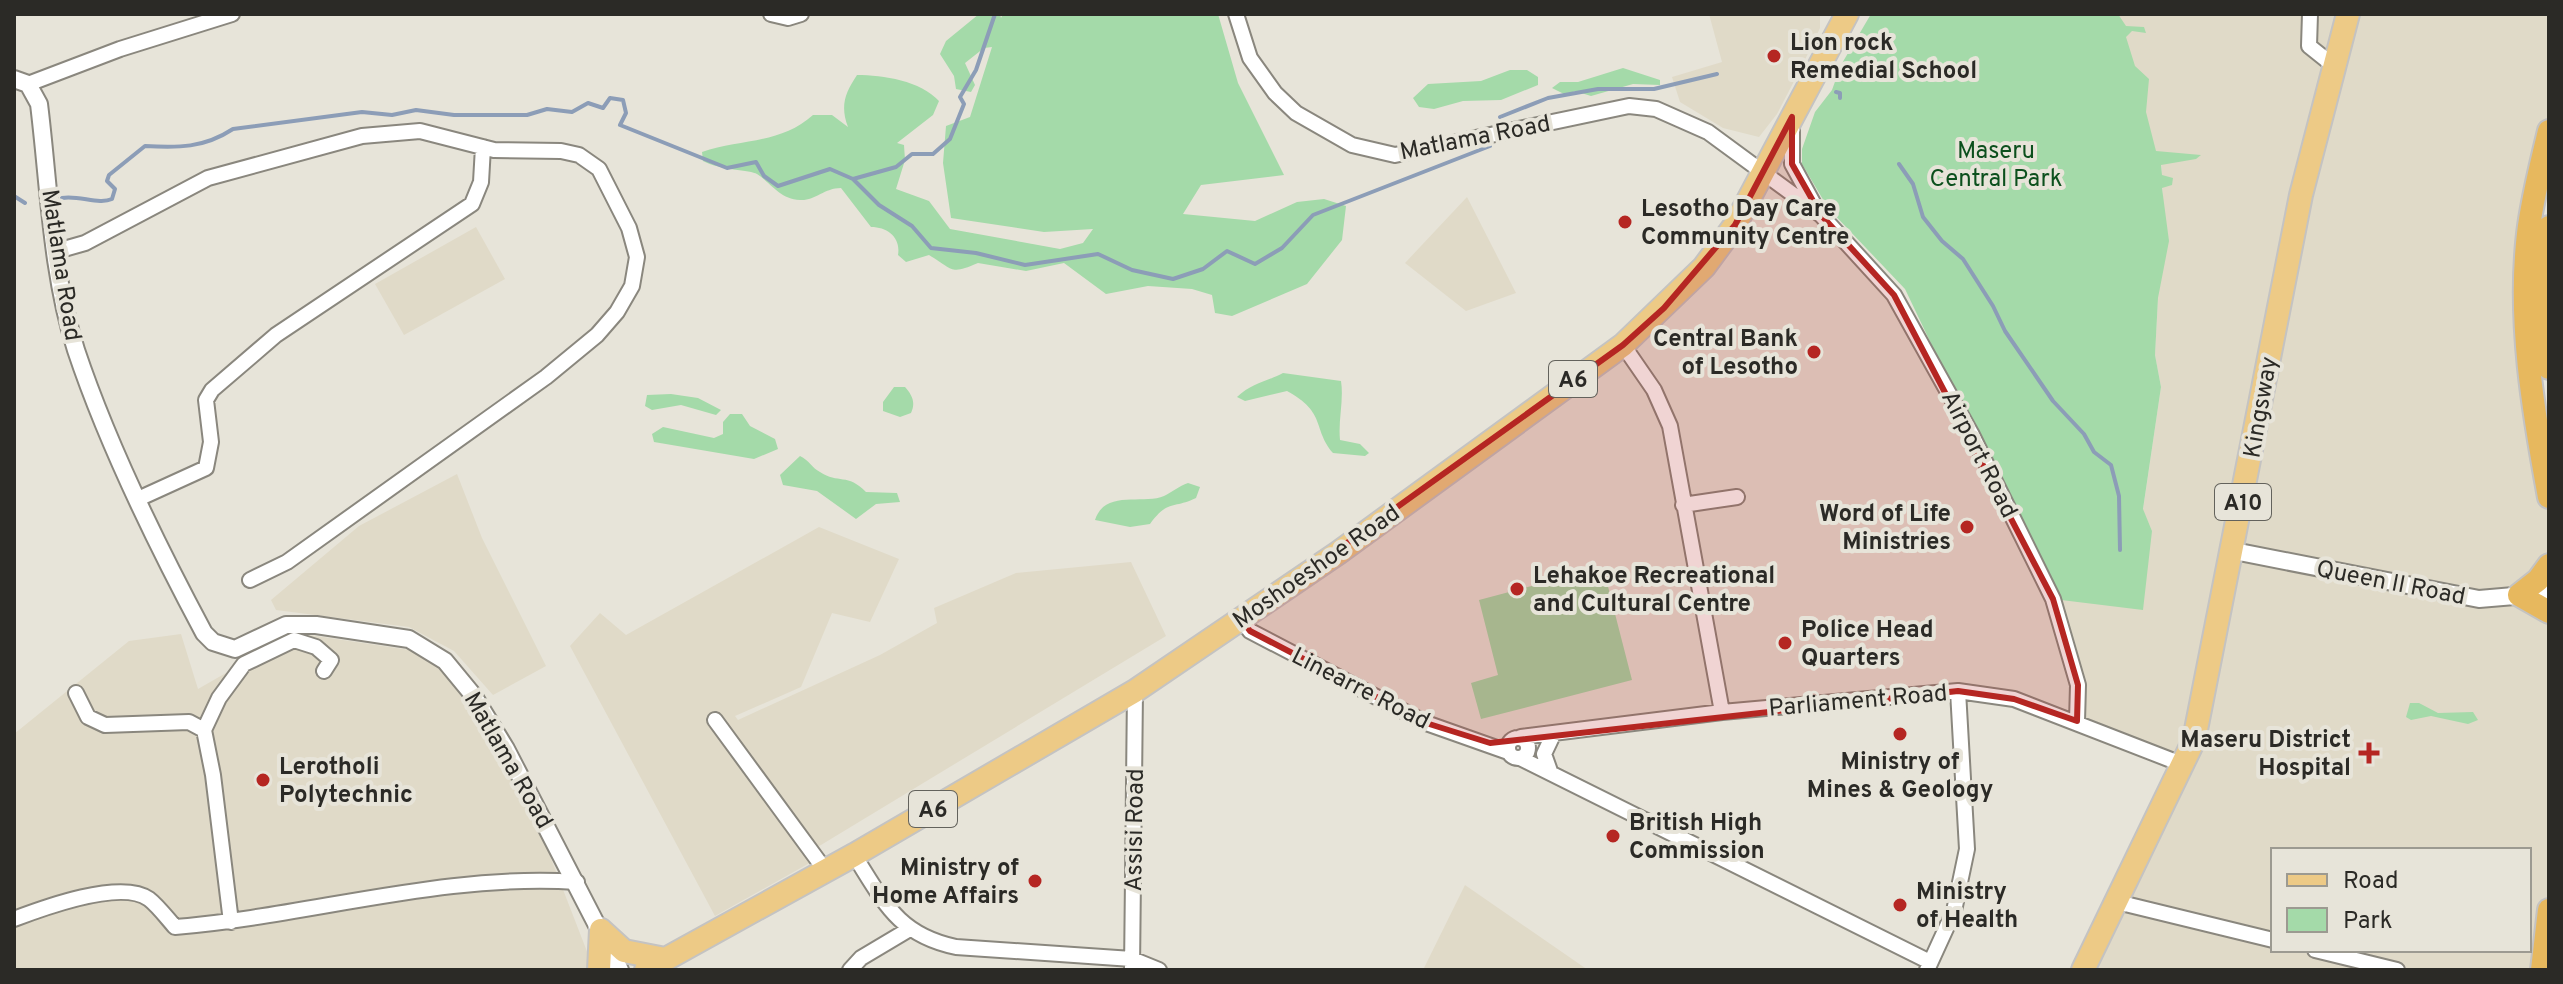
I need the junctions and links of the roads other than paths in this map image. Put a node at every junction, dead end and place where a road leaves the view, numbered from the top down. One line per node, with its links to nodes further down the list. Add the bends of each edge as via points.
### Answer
1 (232, 14): 11 (street)
2 (771, 14): 3 (street)
3 (801, 14)
4 (1236, 14): 15 (street, Matlama Road, via 1250,58 1275,93 1296,113 1352,145 1395,155 1629,106 1656,109 1708,132)
5 (1828, 14): 9 (main road)
6 (1847, 14): 9 (main road, Moshoeshoe Road / A6)
7 (2310, 14): 10 (street, via 2309,46)
8 (2348, 14): 10 (main road, Kingsway / A10)
9 (1825, 55): 12 (main road, Moshoeshoe Road / A6)
10 (2334, 66): 25 (main road, Kingsway / A10, via 2282,287)
11 (21, 82): 18 (street, Matlama Road, via 39,104)
12 (1792, 117): 15 (main road, Moshoeshoe Road / A6); 16 (street, via 1792,164)
13 (2549, 131): 22 (highway, via 2528,234 2525,334)
14 (483, 147): 18 (street, via 420,131 328,143 208,178 85,243); 23 (street, via 481,182 472,204 276,335 224,378 206,400 211,442 206,468); 27 (street, via 561,151 579,155 599,169 629,228 637,257 632,286 597,335 546,377 287,562)
15 (1763, 172): 16 (street, Matlama Road); 19 (main road, Moshoeshoe Road / A6, via 1735,225 1704,267)
16 (1821, 215): 38 (street, Airport Road, via 1894,295 1972,435 2062,623 2078,685)
17 (2549, 227): 20 (highway)
18 (57, 251): 23 (street, Matlama Road, via 76,350)
19 (1623, 345): 24 (street, via 1654,390 1670,426); 31 (main road, Moshoeshoe Road / A6)
20 (2549, 368)
21 (1737, 497): 24 (street)
22 (2549, 497)
23 (138, 499): 46 (street, Matlama Road, via 213,642 235,649 286,625 316,625 409,639 445,661 484,711)
24 (1683, 505): 36 (street)
25 (2234, 551): 29 (street, Queen II Road, via 2479,599); 42 (main road, Kingsway / A10, via 2204,701)
26 (2549, 565): 29 (highway)
27 (250, 580)
28 (2549, 593): 29 (street, Queen II Road)
29 (2519, 595): 30 (highway)
30 (2549, 612)
31 (1241, 619): 33 (main road, Moshoeshoe Road / A6); 41 (street, Linearre Road, via 1250,631 1426,723)
32 (324, 671): 39 (street, via 331,660 316,647 294,640 272,650 233,676)
33 (1135, 691): 44 (main road, Moshoeshoe Road / A6); 56 (street, Assisi Road)
34 (1958, 691): 36 (street, Parliament Road); 38 (street, Parliament Road, via 2014,699); 57 (street, via 1967,849 1954,911)
35 (76, 693): 39 (street, via 88,717 105,725 189,722)
36 (1722, 712): 40 (street, Parliament Road)
37 (715, 720): 45 (street)
38 (2077, 721): 42 (street, Parliament Road)
39 (204, 730): 50 (street)
40 (1551, 737): 41 (street, Parliament Road); 43 (street, via 1544,754)
41 (1519, 748): 43 (street, Linearre Road)
42 (2184, 765): 47 (main road, Kingsway / A10)
43 (1546, 769): 57 (street, Linearre Road)
44 (854, 855): 45 (main road, Moshoeshoe Road / A6); 52 (street)
45 (825, 870): 55 (main road, Moshoeshoe Road / A6)
46 (577, 882): 50 (street, via 519,878); 51 (street, Matlama Road)
47 (2117, 902): 53 (street); 62 (main road, Kingsway / A10)
48 (2549, 912): 64 (highway)
49 (14, 919): 50 (street, via 73,899 129,893 147,898 175,927)
50 (231, 922)
51 (601, 930): 55 (main road, via 624,951); 58 (main road); 59 (street, Matlama Road)
52 (908, 930): 56 (street, via 956,947); 60 (street)
53 (2271, 940)
54 (2323, 952): 63 (street)
55 (656, 965)
56 (1132, 965): 61 (street)
57 (1929, 966)
58 (599, 970)
59 (620, 970)
60 (850, 970)
61 (1159, 970)
62 (2083, 970)
63 (2397, 970)
64 (2542, 970)

